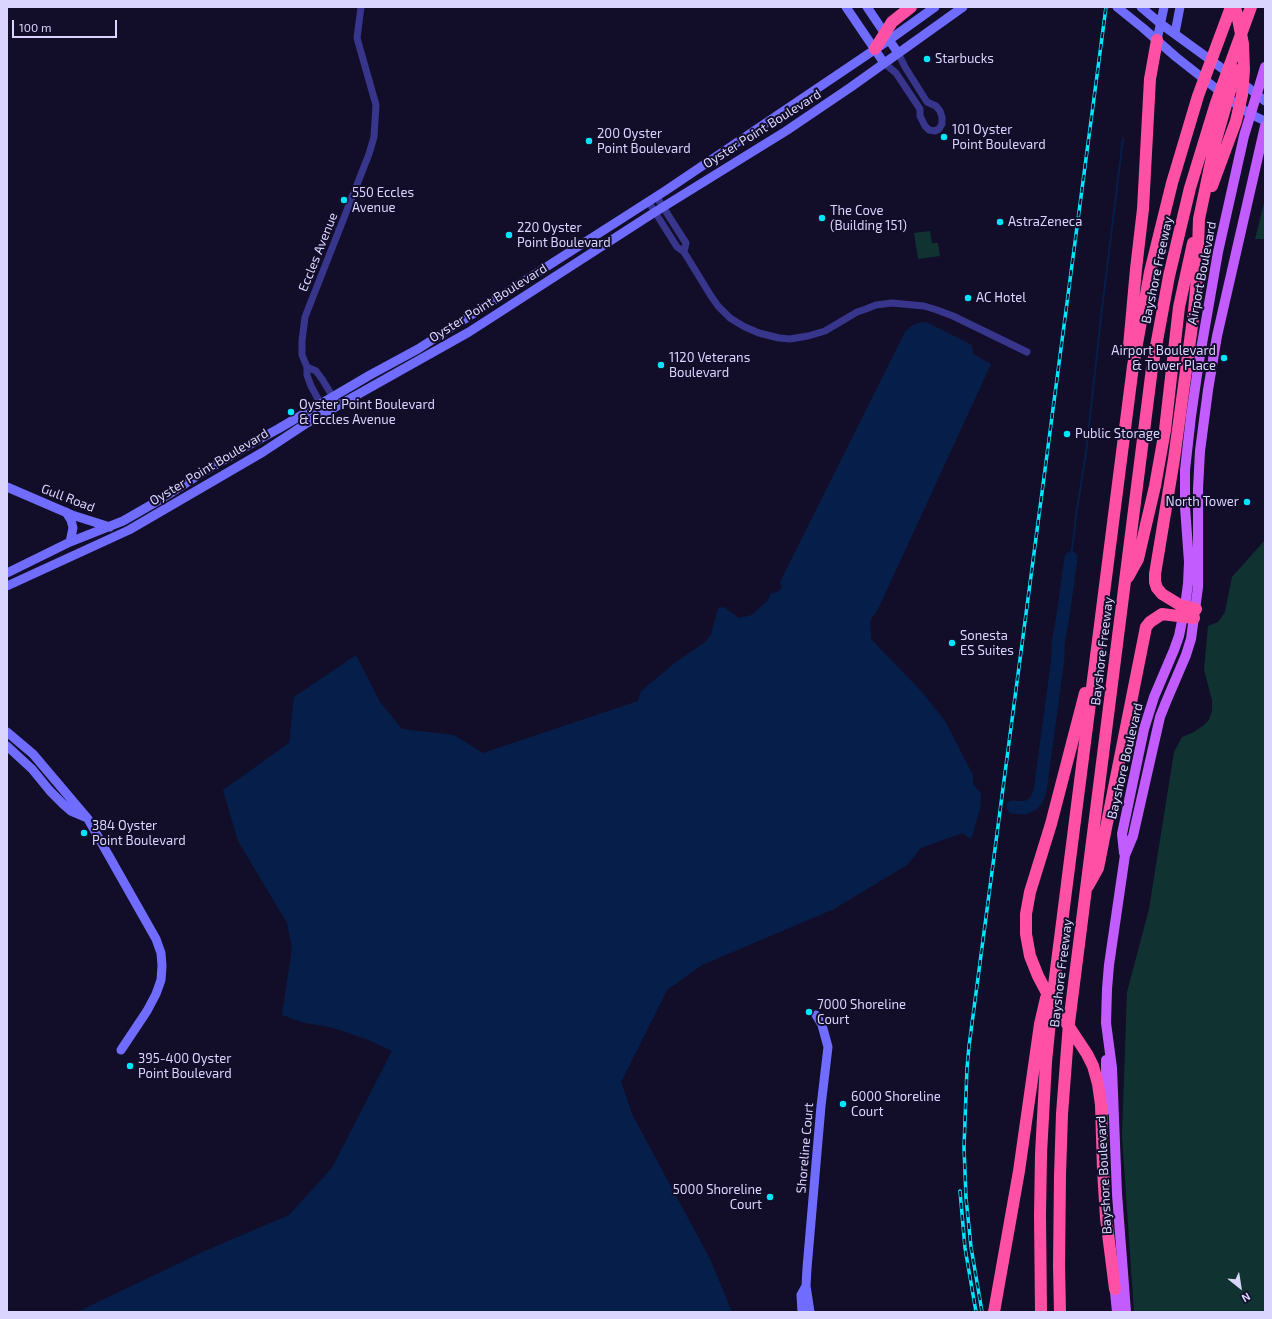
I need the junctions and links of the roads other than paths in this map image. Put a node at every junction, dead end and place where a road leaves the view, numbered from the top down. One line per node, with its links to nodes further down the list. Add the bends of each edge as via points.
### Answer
1 (361, 7): 32 (street, Eccles Avenue, via 357,38 376,105 374,137 305,317 302,355)
2 (846, 7): 18 (street)
3 (867, 7): 16 (street)
4 (911, 7): 16 (highway, via 895,18)
5 (935, 7): 16 (street)
6 (963, 7): 19 (street, Oyster Point Boulevard)
7 (1117, 7): 17 (street)
8 (1142, 7): 14 (street)
9 (1164, 7): 14 (street)
10 (1180, 7): 15 (street)
11 (1231, 7): 39 (highway, Bayshore Freeway, via 1188,126 1157,244 1133,366)
12 (1234, 7): 44 (highway, via 1243,44 1242,95 1236,121 1196,233 1187,270 1179,307 1165,430 1156,480 1138,559)
13 (1252, 7): 44 (highway, Bayshore Freeway, via 1207,131 1182,218 1169,276 1148,390); 46 (highway, via 1215,143 1199,219 1194,311 1155,574 1157,588 1162,594)
14 (1161, 24): 15 (street); 17 (street)
15 (1175, 34): 17 (street); 22 (street)
16 (887, 37): 18 (highway); 19 (street)
17 (1157, 40): 26 (street); 39 (highway, via 1150,79 1143,209)
18 (875, 49): 20 (street); 29 (street, Oyster Point Boulevard)
19 (898, 54): 20 (street, Oyster Point Boulevard); 24 (street)
20 (884, 63): 25 (street, via 896,73); 30 (street, Oyster Point Boulevard, via 786,131)
21 (1265, 67): 22 (main road, Airport Boulevard)
22 (1256, 94): 23 (street); 26 (main road, Airport Boulevard)
23 (1265, 101)
24 (928, 102): 25 (street, via 923,104); 25 (street, via 940,111 942,124 939,129 929,130 925,126)
25 (920, 110)
26 (1250, 114): 27 (street); 46 (main road, Airport Boulevard, via 1218,252 1191,416 1185,470)
27 (1265, 121)
28 (1265, 126): 46 (main road, via 1217,336 1208,390 1198,470 1198,581)
29 (652, 199): 30 (street); 33 (street, Oyster Point Boulevard, via 442,334)
30 (659, 209): 31 (street, via 677,247 684,252 718,306 745,328 779,338 808,336 825,331 857,312 892,303 937,310); 35 (street, Oyster Point Boulevard, via 469,332)
31 (1027, 352)
32 (307, 367): 33 (street, via 316,371); 34 (street, Eccles Avenue, via 307,375)
33 (333, 396): 34 (street, Oyster Point Boulevard); 35 (street)
34 (321, 404): 36 (street, Eccles Avenue); 40 (street, Oyster Point Boulevard, via 163,498 123,521)
35 (338, 405): 36 (street, Oyster Point Boulevard)
36 (325, 412): 41 (street, Oyster Point Boulevard)
37 (7, 487): 38 (street, Gull Road)
38 (66, 512): 40 (street, Gull Road); 42 (street, via 73,528)
39 (1114, 516): 47 (highway, Bayshore Freeway)
40 (109, 526): 41 (street); 42 (street, Oyster Point Boulevard)
41 (118, 536): 45 (street, Oyster Point Boulevard)
42 (70, 542): 43 (street, Oyster Point Boulevard)
43 (7, 574)
44 (1124, 584): 52 (highway, Bayshore Freeway)
45 (7, 586)
46 (1189, 612): 52 (highway, via 1162,614 1150,622 1143,634 1098,868); 55 (main road, Bayshore Boulevard, via 1154,697 1142,734 1122,834 1124,855 1109,965)
47 (1096, 653): 53 (highway, Bayshore Freeway); 58 (highway, via 1055,810 1027,902 1026,934 1030,956 1043,986 1080,1042 1093,1066 1098,1084 1104,1194)
48 (7, 732): 49 (street)
49 (19, 742): 50 (street); 51 (street)
50 (9, 748): 51 (street, via 63,804)
51 (88, 819): 56 (street, via 156,938 161,953 161,980 156,994)
52 (1085, 891): 63 (highway, Bayshore Freeway, via 1072,992 1064,1091 1059,1206)
53 (1055, 970): 61 (highway, via 1040,1024); 62 (highway, Bayshore Freeway, via 1046,1062 1042,1146)
54 (816, 1015): 57 (street, Shoreline Court, via 828,1047)
55 (1107, 1036): 58 (main road, Bayshore Boulevard, via 1107,1146); 65 (main road, Bayshore Boulevard, via 1112,1068)
56 (121, 1050)
57 (806, 1286): 59 (street, Shoreline Court, via 801,1294); 60 (street, Shoreline Court)
58 (1115, 1289): 64 (main road, Bayshore Boulevard)
59 (802, 1312)
60 (810, 1312)
61 (994, 1312)
62 (1041, 1312)
63 (1060, 1312)
64 (1117, 1312)
65 (1126, 1312)

